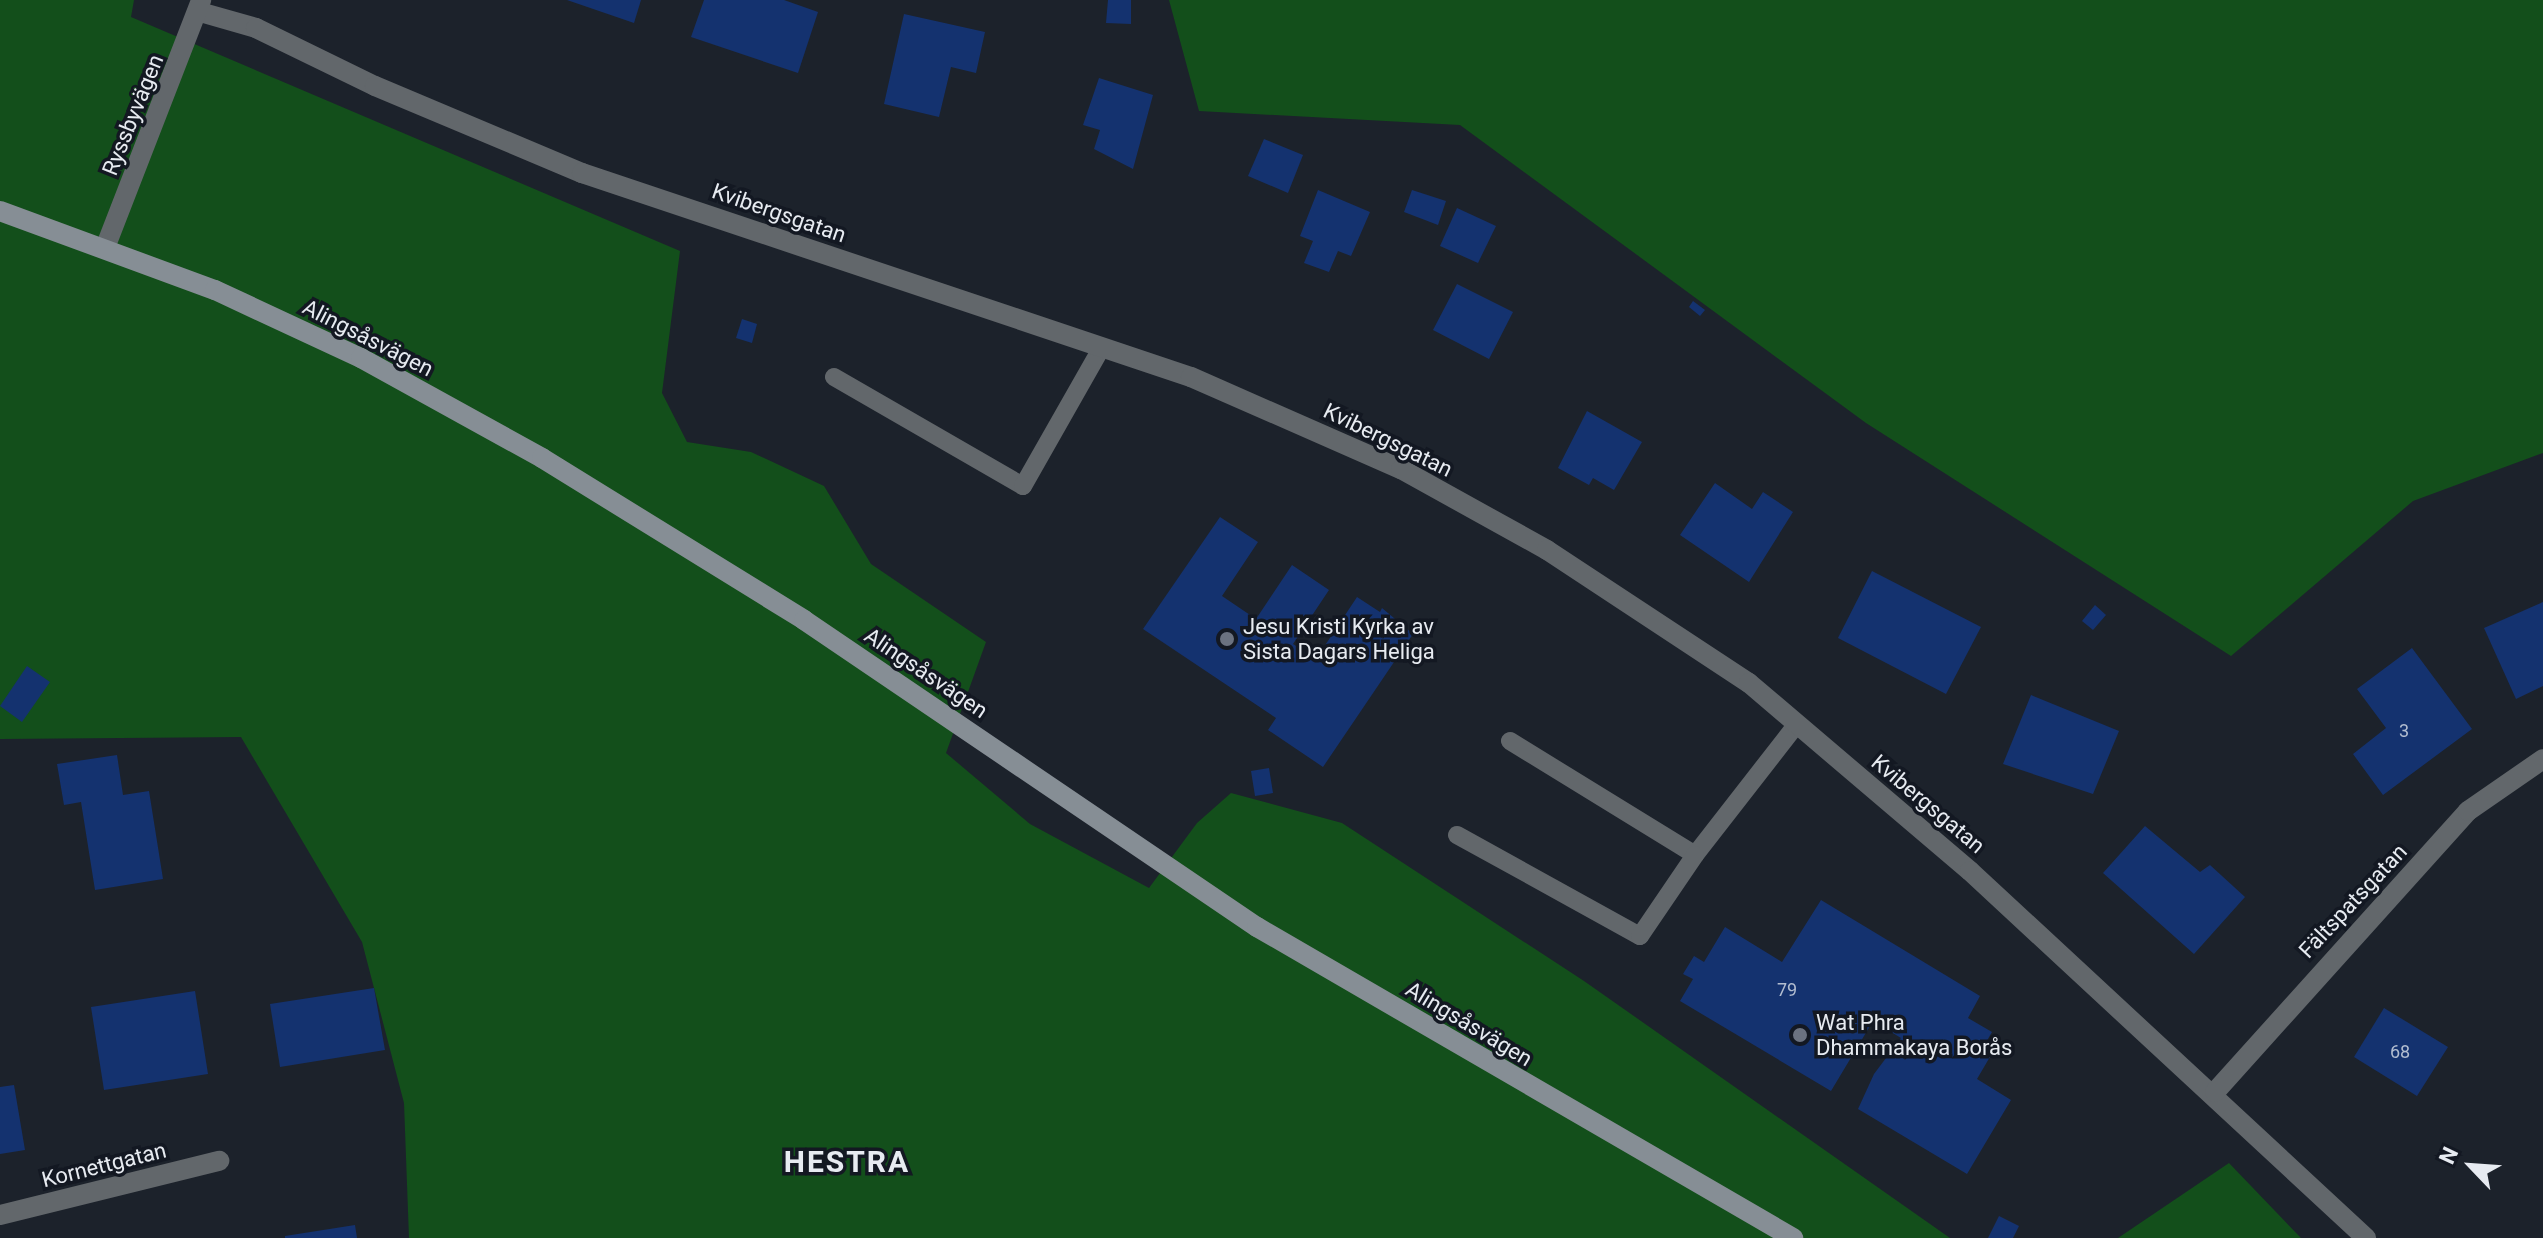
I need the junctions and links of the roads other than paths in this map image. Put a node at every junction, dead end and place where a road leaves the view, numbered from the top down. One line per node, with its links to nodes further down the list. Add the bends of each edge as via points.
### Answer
1 (200, 6): 3 (street, Ryssbyvägen); 4 (street, Kvibergsgatan, via 582,173)
2 (0, 211): 3 (main road, Alingsåsvägen)
3 (105, 248): 14 (main road, Alingsåsvägen, via 215,290 361,358 542,458 804,620 1257,927)
4 (1102, 347): 5 (lane, via 1023,486); 6 (street, Kvibergsgatan, via 1191,377 1401,469 1547,550 1749,683)
5 (834, 377)
6 (1797, 724): 10 (lane); 11 (street, Kvibergsgatan)
7 (1510, 741): 10 (lane)
8 (2543, 759): 11 (street, Fältspatsgatan, via 2468,811)
9 (1457, 835): 10 (lane, via 1640,936)
10 (1695, 855)
11 (2215, 1092): 15 (street, Kvibergsgatan)
12 (219, 1161): 13 (street, Kornettgatan)
13 (0, 1215)
14 (1793, 1238)
15 (2366, 1238)

